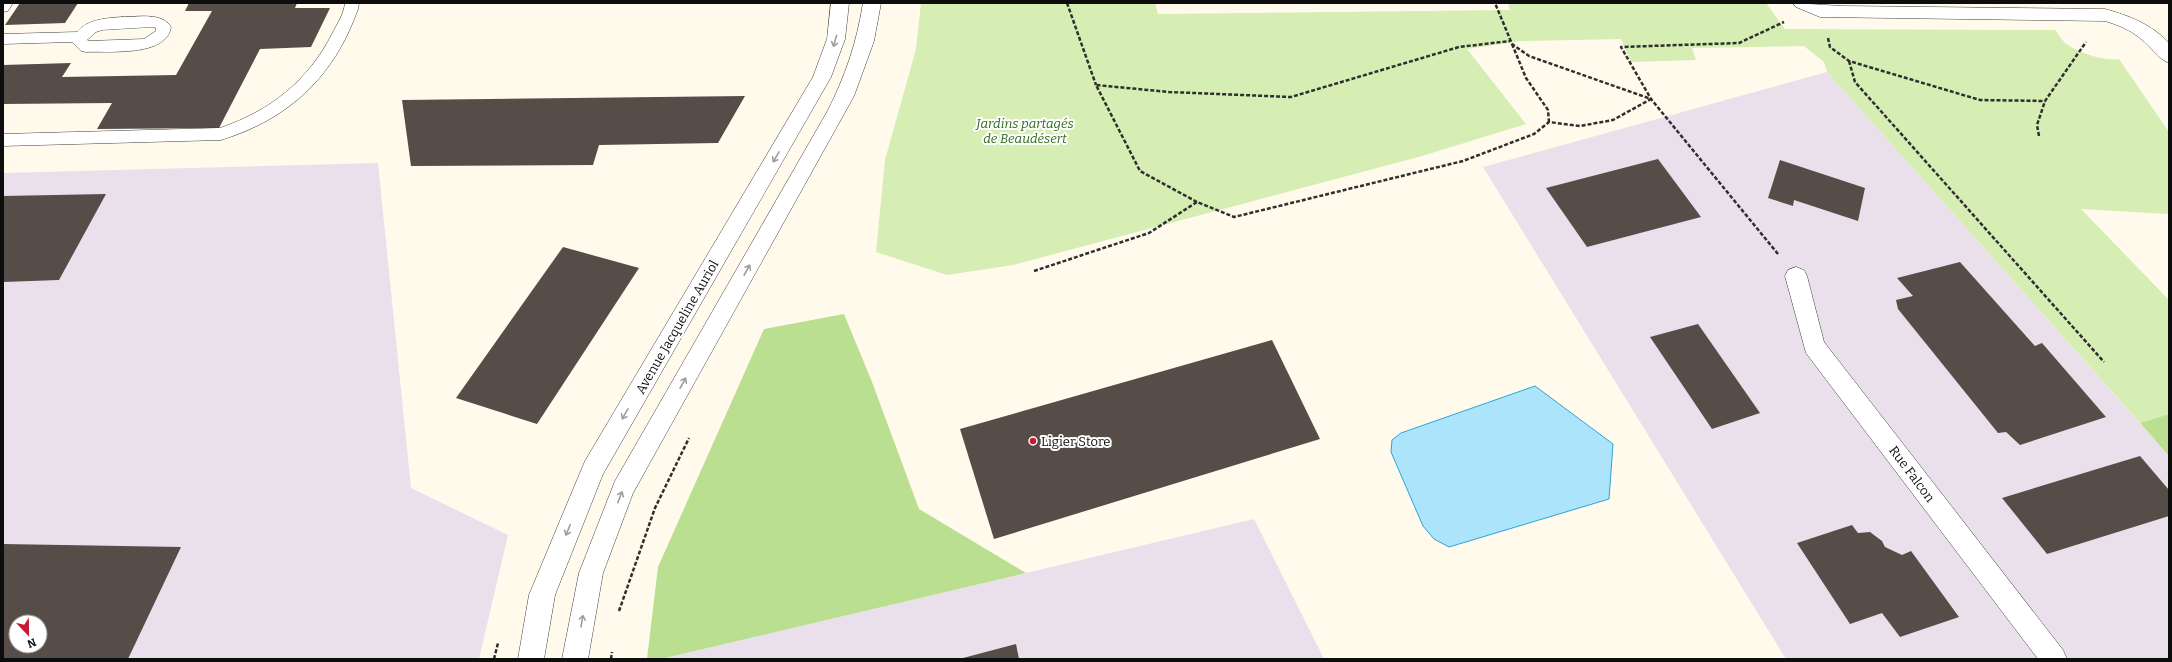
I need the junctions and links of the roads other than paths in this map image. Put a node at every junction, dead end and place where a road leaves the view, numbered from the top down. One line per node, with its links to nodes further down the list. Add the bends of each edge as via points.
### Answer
1 (6, 3): 6 (lane)
2 (352, 3): 10 (lane, via 335,45 320,69 297,93 246,127 221,134)
3 (840, 3): 12 (street, Avenue Jacqueline Auriol, one-way to 12, via 836,39 822,77 592,470 542,595)
4 (872, 3): 13 (street, one-way to 4, via 591,573 623,489 832,122 858,68)
5 (1802, 3): 9 (street, via 1820,11 1842,12 2105,15 2130,22 2145,30)
6 (3, 7)
7 (80, 37): 7 (lane, via 91,27 99,24 153,22 160,23 164,28 163,34 148,44 86,47 79,41); 8 (lane)
8 (3, 40)
9 (2169, 56)
10 (3, 140)
11 (1796, 276): 14 (street, Rue Falcon, via 1814,346)
12 (531, 659)
13 (575, 659)
14 (2054, 659)

